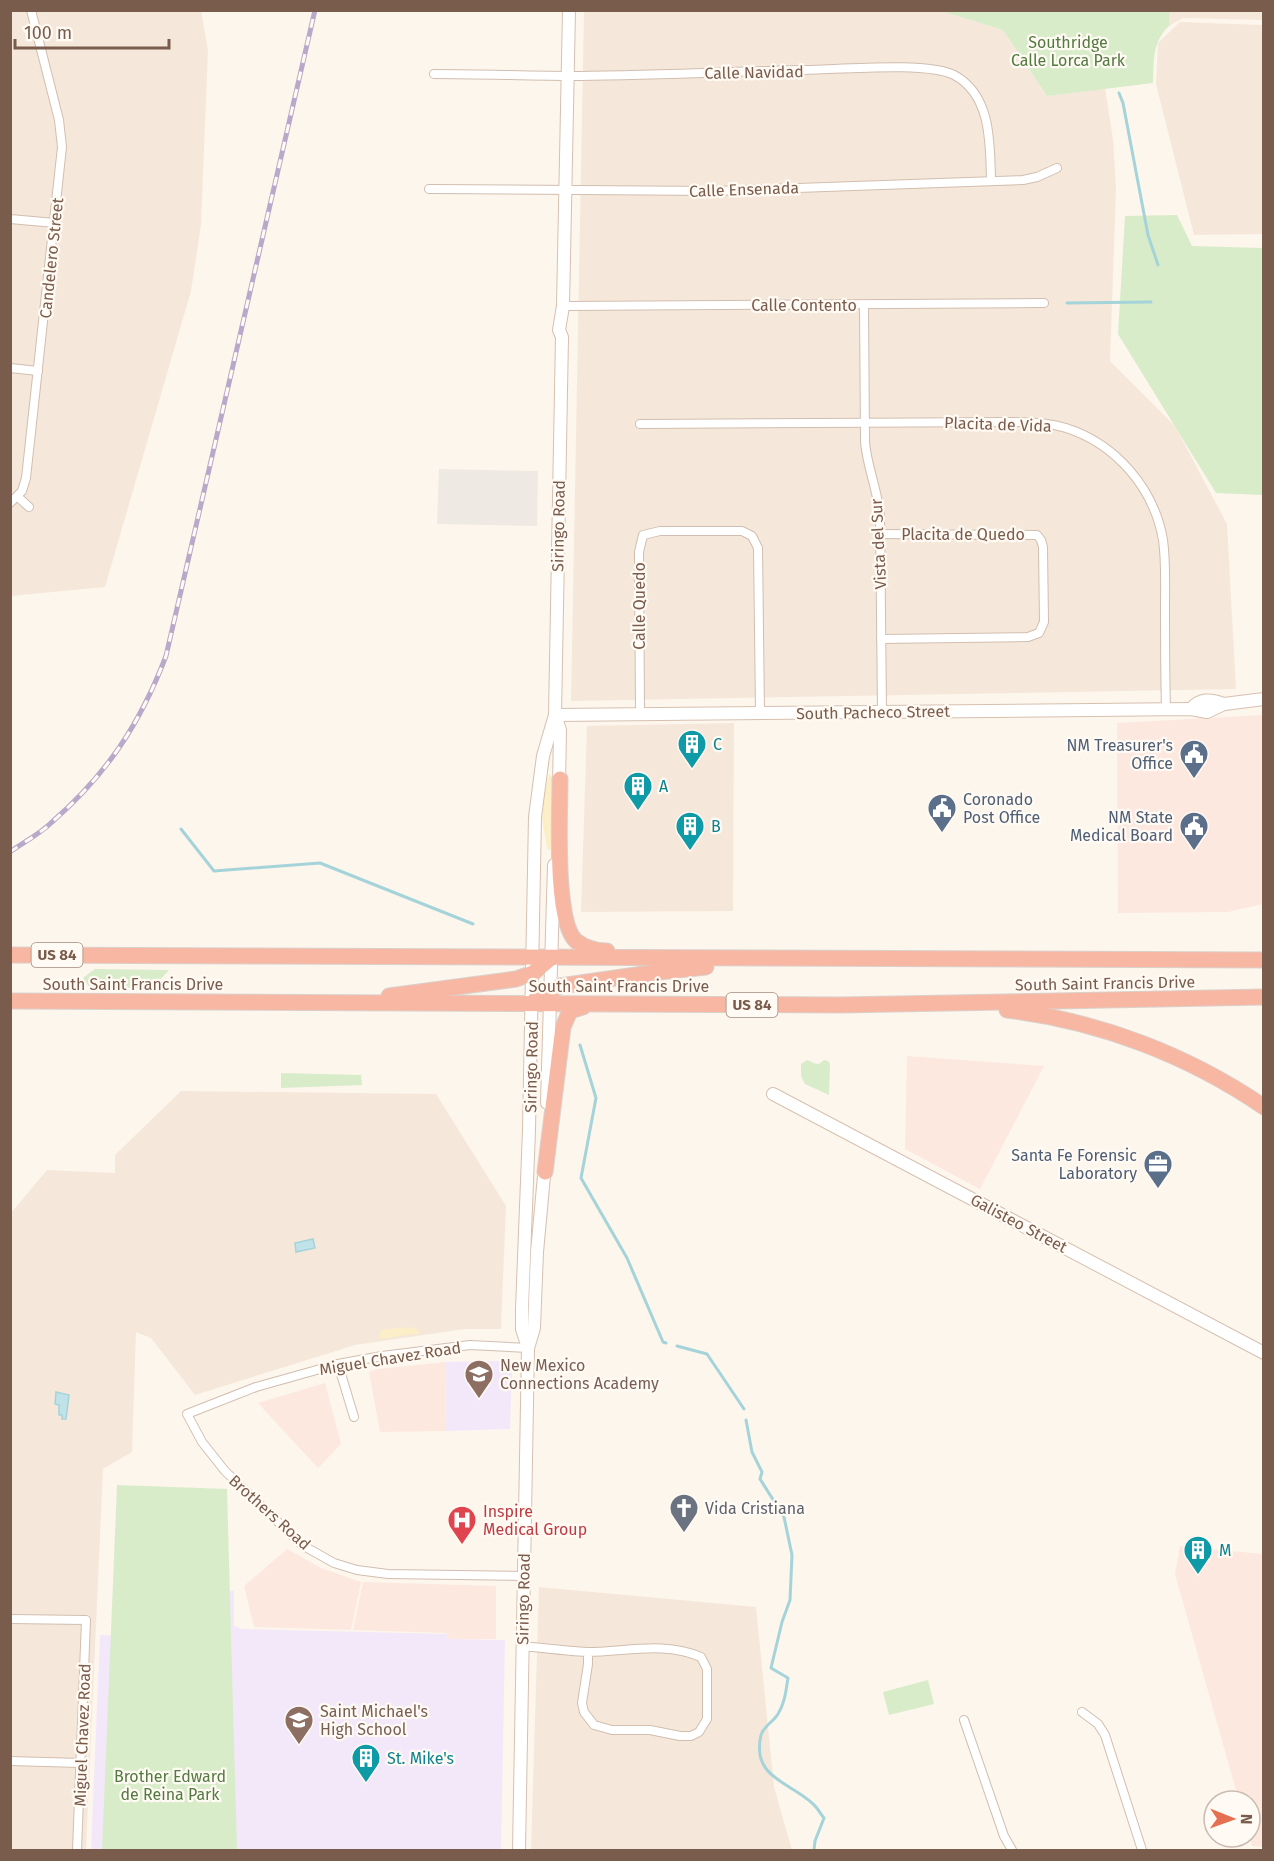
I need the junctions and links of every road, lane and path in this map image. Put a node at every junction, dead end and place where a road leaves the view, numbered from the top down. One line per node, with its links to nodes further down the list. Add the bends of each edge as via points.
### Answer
1 (31, 10): 10 (street, Candelero Street, via 62,134)
2 (569, 10): 4 (street, Siringo Road)
3 (434, 74): 4 (street, Calle Navidad)
4 (568, 76): 6 (street, Calle Navidad, via 938,70 965,83 983,110); 8 (street, Siringo Road)
5 (1057, 168): 6 (street, Calle Ensenada, via 1030,179)
6 (991, 181): 8 (street, Calle Ensenada, via 715,191)
7 (429, 189): 8 (street, Calle Ensenada)
8 (566, 190): 13 (street, Siringo Road)
9 (10, 219): 10 (street)
10 (55, 223): 15 (street, Candelero Street)
11 (1044, 303): 12 (street, Calle Contento)
12 (864, 305): 13 (street, Calle Contento); 16 (street, Vista del Sur)
13 (563, 306): 27 (street, Siringo Road, via 567,315 562,337)
14 (10, 368): 15 (street)
15 (38, 371): 18 (street, Candelero Street, via 26,478 22,492)
16 (865, 423): 17 (street, Placita de Vida); 20 (street, Vista del Sur); 23 (street, Placita de Vida, via 1048,424 1078,432 1115,455 1143,488 1156,514 1162,539)
17 (640, 424)
18 (14, 500): 19 (street)
19 (29, 507)
20 (880, 534): 21 (street, Vista del Sur); 21 (street, Placita de Quedo, via 1037,535 1043,547 1043,626 1039,633)
21 (881, 639): 24 (street, Vista del Sur)
22 (1263, 699): 23 (street, South Pacheco Street, via 1224,704 1206,700 1191,709)
23 (1166, 709): 24 (street, South Pacheco Street)
24 (882, 712): 25 (street, South Pacheco Street)
25 (760, 713): 26 (street, South Pacheco Street); 26 (street, Calle Quedo, via 755,542 742,531 660,531 643,536 639,552)
26 (640, 714): 27 (street, South Pacheco Street)
27 (555, 715): 28 (street, Siringo Road, via 560,730); 36 (street, Siringo Road, via 543,756 537,799)
28 (560, 779): 31 (street, Siringo Road); 32 (highway, via 561,888 567,925 576,941 599,951)
29 (1263, 953): 34 (highway)
30 (10, 955): 36 (highway, South Saint Francis Drive / US 84)
31 (551, 958): 32 (highway, South Saint Francis Drive); 36 (highway); 37 (street, Siringo Road)
32 (691, 959): 33 (highway, South Saint Francis Drive)
33 (784, 959): 34 (highway, South Saint Francis Drive); 37 (highway, via 570,984)
34 (1187, 960): 35 (highway, South Saint Francis Drive)
35 (1263, 960)
36 (532, 965): 40 (highway, via 516,979); 41 (street, Siringo Road)
37 (550, 997): 41 (highway, South Saint Francis Drive / US 84); 42 (highway, South Saint Francis Drive / US 84); 46 (street, Siringo Road)
38 (1263, 997): 43 (highway, South Saint Francis Drive / US 84)
39 (10, 1001): 40 (highway, South Saint Francis Drive / US 84)
40 (338, 1003): 41 (highway, South Saint Francis Drive / US 84)
41 (532, 1003): 47 (street, Siringo Road, via 522,1309 522,1329)
42 (594, 1004): 43 (highway, South Saint Francis Drive / US 84); 46 (highway, via 570,1011 564,1022)
43 (954, 1004): 45 (highway, via 1053,1018 1146,1044 1215,1076)
44 (773, 1094): 48 (street, Galisteo Street)
45 (1263, 1107)
46 (544, 1172): 47 (street, Siringo Road, via 534,1328)
47 (528, 1348): 49 (street, Miguel Chavez Road, via 470,1345); 52 (street, Siringo Road)
48 (1263, 1353)
49 (338, 1364): 50 (street, Miguel Chavez Road, via 256,1387); 51 (street)
50 (187, 1414): 52 (street, Brothers Road, via 202,1442 225,1471 303,1545 334,1563 388,1574)
51 (354, 1418)
52 (524, 1576): 54 (street, Siringo Road)
53 (10, 1619): 59 (street, Miguel Chavez Road, via 86,1620)
54 (522, 1646): 55 (street); 61 (street, Siringo Road)
55 (588, 1652): 55 (street, via 652,1648 701,1657 707,1668 705,1726 691,1736 594,1725 582,1703)
56 (1082, 1712): 63 (street, via 1105,1735)
57 (964, 1720): 62 (street)
58 (10, 1761): 59 (street)
59 (81, 1762): 60 (street, Miguel Chavez Road)
60 (77, 1851)
61 (519, 1851)
62 (1012, 1851)
63 (1142, 1851)

